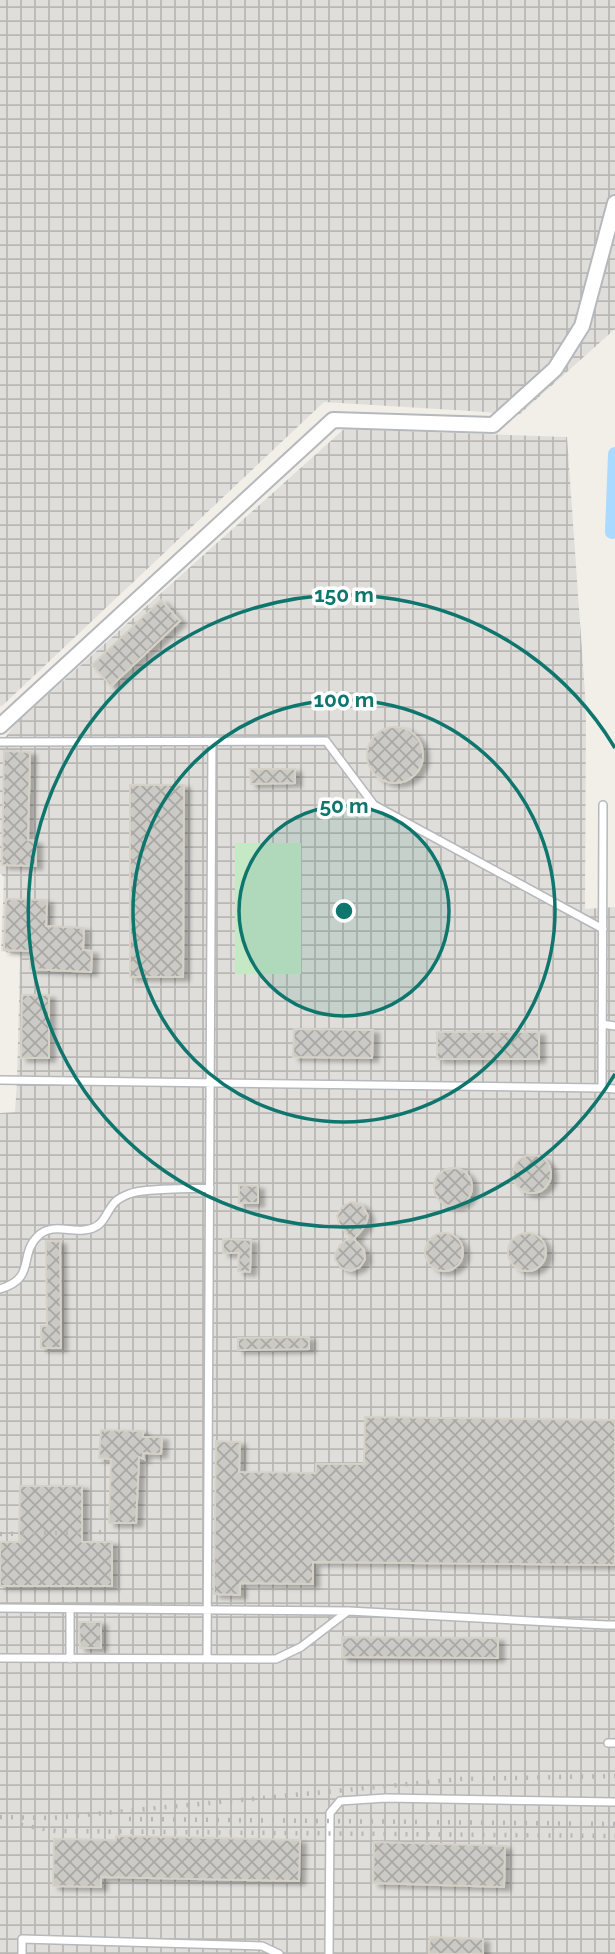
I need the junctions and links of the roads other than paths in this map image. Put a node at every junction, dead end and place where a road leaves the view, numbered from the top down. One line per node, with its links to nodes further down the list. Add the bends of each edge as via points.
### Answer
1 (615, 203): 2 (street, via 582,326 555,369 493,425 333,420)
2 (0, 726)
3 (0, 742): 4 (lane)
4 (212, 742): 6 (lane, via 326,741 374,805); 10 (lane)
5 (603, 805): 6 (lane)
6 (603, 929): 7 (lane)
7 (602, 1024): 8 (lane); 11 (lane)
8 (615, 1026)
9 (0, 1080): 10 (lane)
10 (210, 1083): 11 (lane); 13 (lane)
11 (602, 1088): 12 (lane)
12 (615, 1089)
13 (210, 1188): 14 (lane, via 133,1192 115,1201 103,1222 86,1230 54,1228 39,1234 14,1285); 17 (lane)
14 (0, 1289)
15 (0, 1608): 16 (lane)
16 (70, 1609): 17 (lane); 21 (lane)
17 (207, 1610): 18 (lane); 22 (lane)
18 (349, 1611): 19 (lane); 22 (lane, via 301,1647 276,1659)
19 (615, 1625)
20 (0, 1658): 21 (lane)
21 (70, 1659): 22 (lane)
22 (207, 1659)
23 (615, 1802): 26 (lane, via 340,1801 330,1813)
24 (22, 1954): 25 (lane, via 22,1939 262,1946)
25 (279, 1954)
26 (328, 1954)

